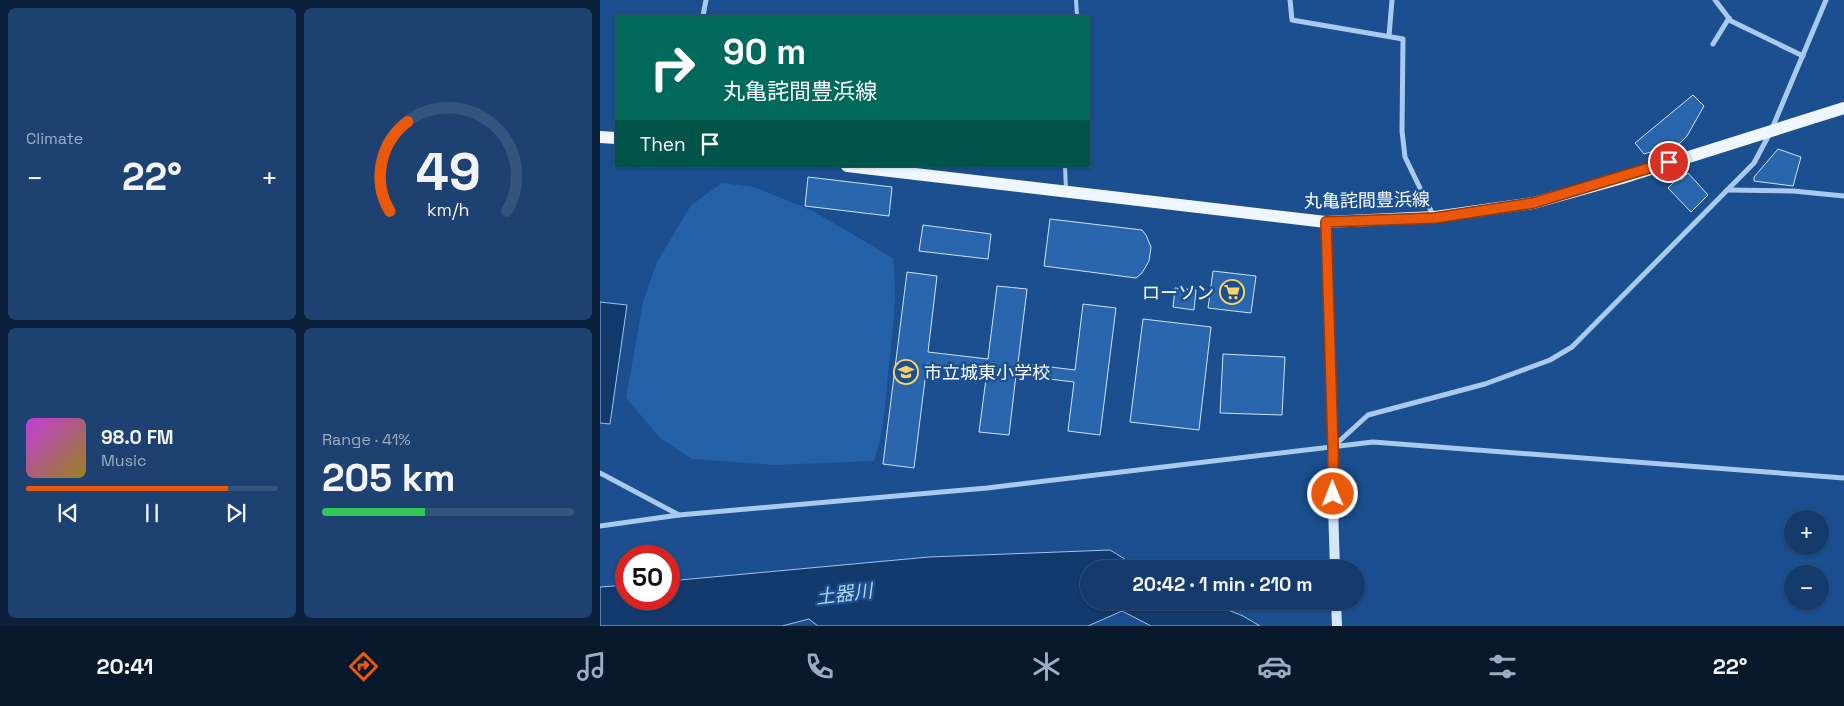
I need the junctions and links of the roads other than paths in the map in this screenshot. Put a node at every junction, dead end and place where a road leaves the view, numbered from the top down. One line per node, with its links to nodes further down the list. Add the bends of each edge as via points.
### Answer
1 (706, 0): 7 (street)
2 (1076, 0): 8 (lane)
3 (1290, 0): 10 (street, via 1292,20)
4 (1392, 0): 10 (street)
5 (1716, 0): 9 (street)
6 (1826, 0): 12 (street)
7 (704, 15)
8 (1077, 15)
9 (1729, 18): 11 (street); 12 (street)
10 (1389, 36): 22 (street, via 1403,39 1402,131 1405,157)
11 (1713, 44)
12 (1803, 56): 14 (street)
13 (1844, 108): 14 (main road, 丸亀詫間豊浜線)
14 (1771, 131): 19 (street, via 1754,163); 22 (main road, 丸亀詫間豊浜線, via 1533,203)
15 (600, 137): 16 (main road)
16 (615, 138)
17 (856, 167): 20 (main road, 丸亀詫間豊浜線)
18 (1065, 167): 20 (lane)
19 (1727, 190): 21 (street); 24 (street, via 1572,347 1550,360 1485,384 1368,414)
20 (1066, 193): 23 (main road, 丸亀詫間豊浜線)
21 (1844, 196)
22 (1435, 218): 23 (main road, 丸亀詫間豊浜線)
23 (1326, 222): 24 (main road)
24 (1333, 447): 26 (street, via 1373,442); 27 (street, via 988,488); 29 (main road)
25 (600, 473): 27 (street)
26 (1844, 478)
27 (679, 515): 28 (street)
28 (600, 526)
29 (1335, 560)
30 (1336, 610): 31 (main road)
31 (1336, 626)

